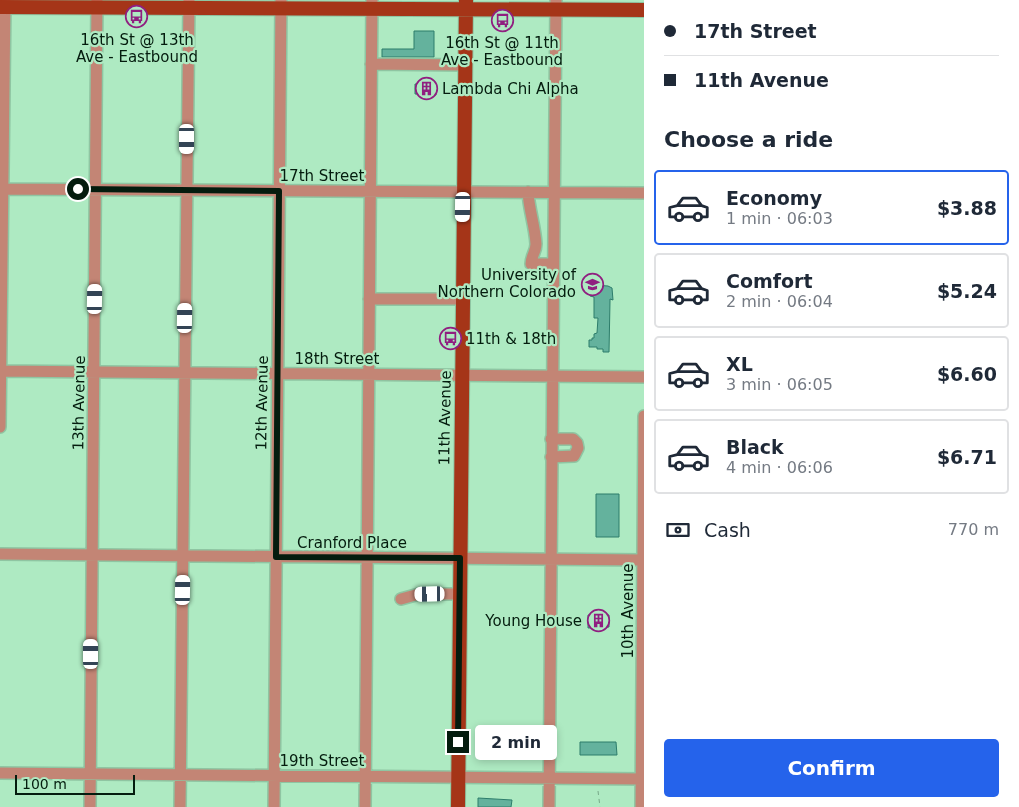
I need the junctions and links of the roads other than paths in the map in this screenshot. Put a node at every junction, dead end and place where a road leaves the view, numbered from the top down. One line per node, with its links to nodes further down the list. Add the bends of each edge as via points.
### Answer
1 (3, 4): 2 (main road); 12 (street)
2 (97, 4): 3 (main road); 13 (street, 13th Avenue)
3 (189, 4): 4 (main road); 14 (street)
4 (281, 4): 5 (main road); 15 (street, 12th Avenue)
5 (372, 4): 6 (main road); 10 (street)
6 (405, 4): 7 (main road)
7 (466, 5): 8 (main road); 11 (main road, 11th Avenue)
8 (556, 5): 9 (main road); 19 (street)
9 (644, 10)
10 (371, 64): 11 (street); 16 (street)
11 (465, 65): 17 (main road, 11th Avenue)
12 (1, 189): 13 (street, 17th Street); 24 (street)
13 (96, 189): 14 (street, 17th Street); 25 (street, 13th Avenue)
14 (186, 190): 15 (street, 17th Street); 26 (street)
15 (279, 191): 16 (street, 17th Street); 27 (street, 12th Avenue)
16 (370, 191): 17 (street, 17th Street); 22 (street)
17 (463, 192): 18 (street, 17th Street); 23 (main road, 11th Avenue)
18 (528, 192): 19 (street, 17th Street); 21 (street, via 536,245 531,264)
19 (554, 192): 20 (street, 17th Street); 21 (street)
20 (644, 193)
21 (553, 264): 30 (street)
22 (369, 298): 23 (street); 28 (street)
23 (462, 299): 29 (main road, 11th Avenue)
24 (0, 371): 25 (street, 18th Street); 33 (street)
25 (94, 372): 26 (street, 18th Street); 37 (street, 13th Avenue)
26 (185, 373): 27 (street, 18th Street); 38 (street)
27 (278, 374): 28 (street, 18th Street); 39 (street, 12th Avenue)
28 (369, 374): 29 (street, 18th Street); 40 (street)
29 (462, 375): 30 (street, 18th Street); 41 (main road, 11th Avenue)
30 (552, 376): 31 (street, 18th Street); 34 (street)
31 (644, 377)
32 (644, 416): 43 (street, 10th Avenue)
33 (0, 427)
34 (551, 438): 35 (street); 35 (street, via 573,439 578,448 574,456)
35 (551, 457): 42 (street)
36 (0, 554): 37 (street, Cranford Place)
37 (92, 556): 38 (street, Cranford Place); 47 (street, 13th Avenue)
38 (183, 556): 39 (street, Cranford Place); 48 (street)
39 (276, 557): 40 (street, Cranford Place); 49 (street, 12th Avenue)
40 (366, 558): 41 (street, Cranford Place); 50 (street)
41 (460, 558): 42 (street, Cranford Place); 44 (main road, 11th Avenue)
42 (550, 559): 43 (street, Cranford Place); 52 (street)
43 (643, 560): 53 (street, 10th Avenue)
44 (460, 594): 45 (street, via 419,594); 51 (main road, 11th Avenue)
45 (401, 599)
46 (0, 773): 47 (street, 19th Street)
47 (90, 774): 48 (street, 19th Street); 54 (street, 13th Avenue)
48 (181, 775): 49 (street, 19th Street); 55 (street)
49 (274, 776): 50 (street, 19th Street); 56 (street, 12th Avenue)
50 (366, 776): 51 (street, 19th Street); 57 (street)
51 (458, 777): 52 (street, 19th Street); 58 (main road, 11th Avenue)
52 (549, 779): 53 (street, 19th Street); 59 (street)
53 (643, 779): 60 (street, 10th Avenue)
54 (90, 807)
55 (180, 807)
56 (274, 807)
57 (365, 807)
58 (458, 807)
59 (549, 807)
60 (641, 807)

